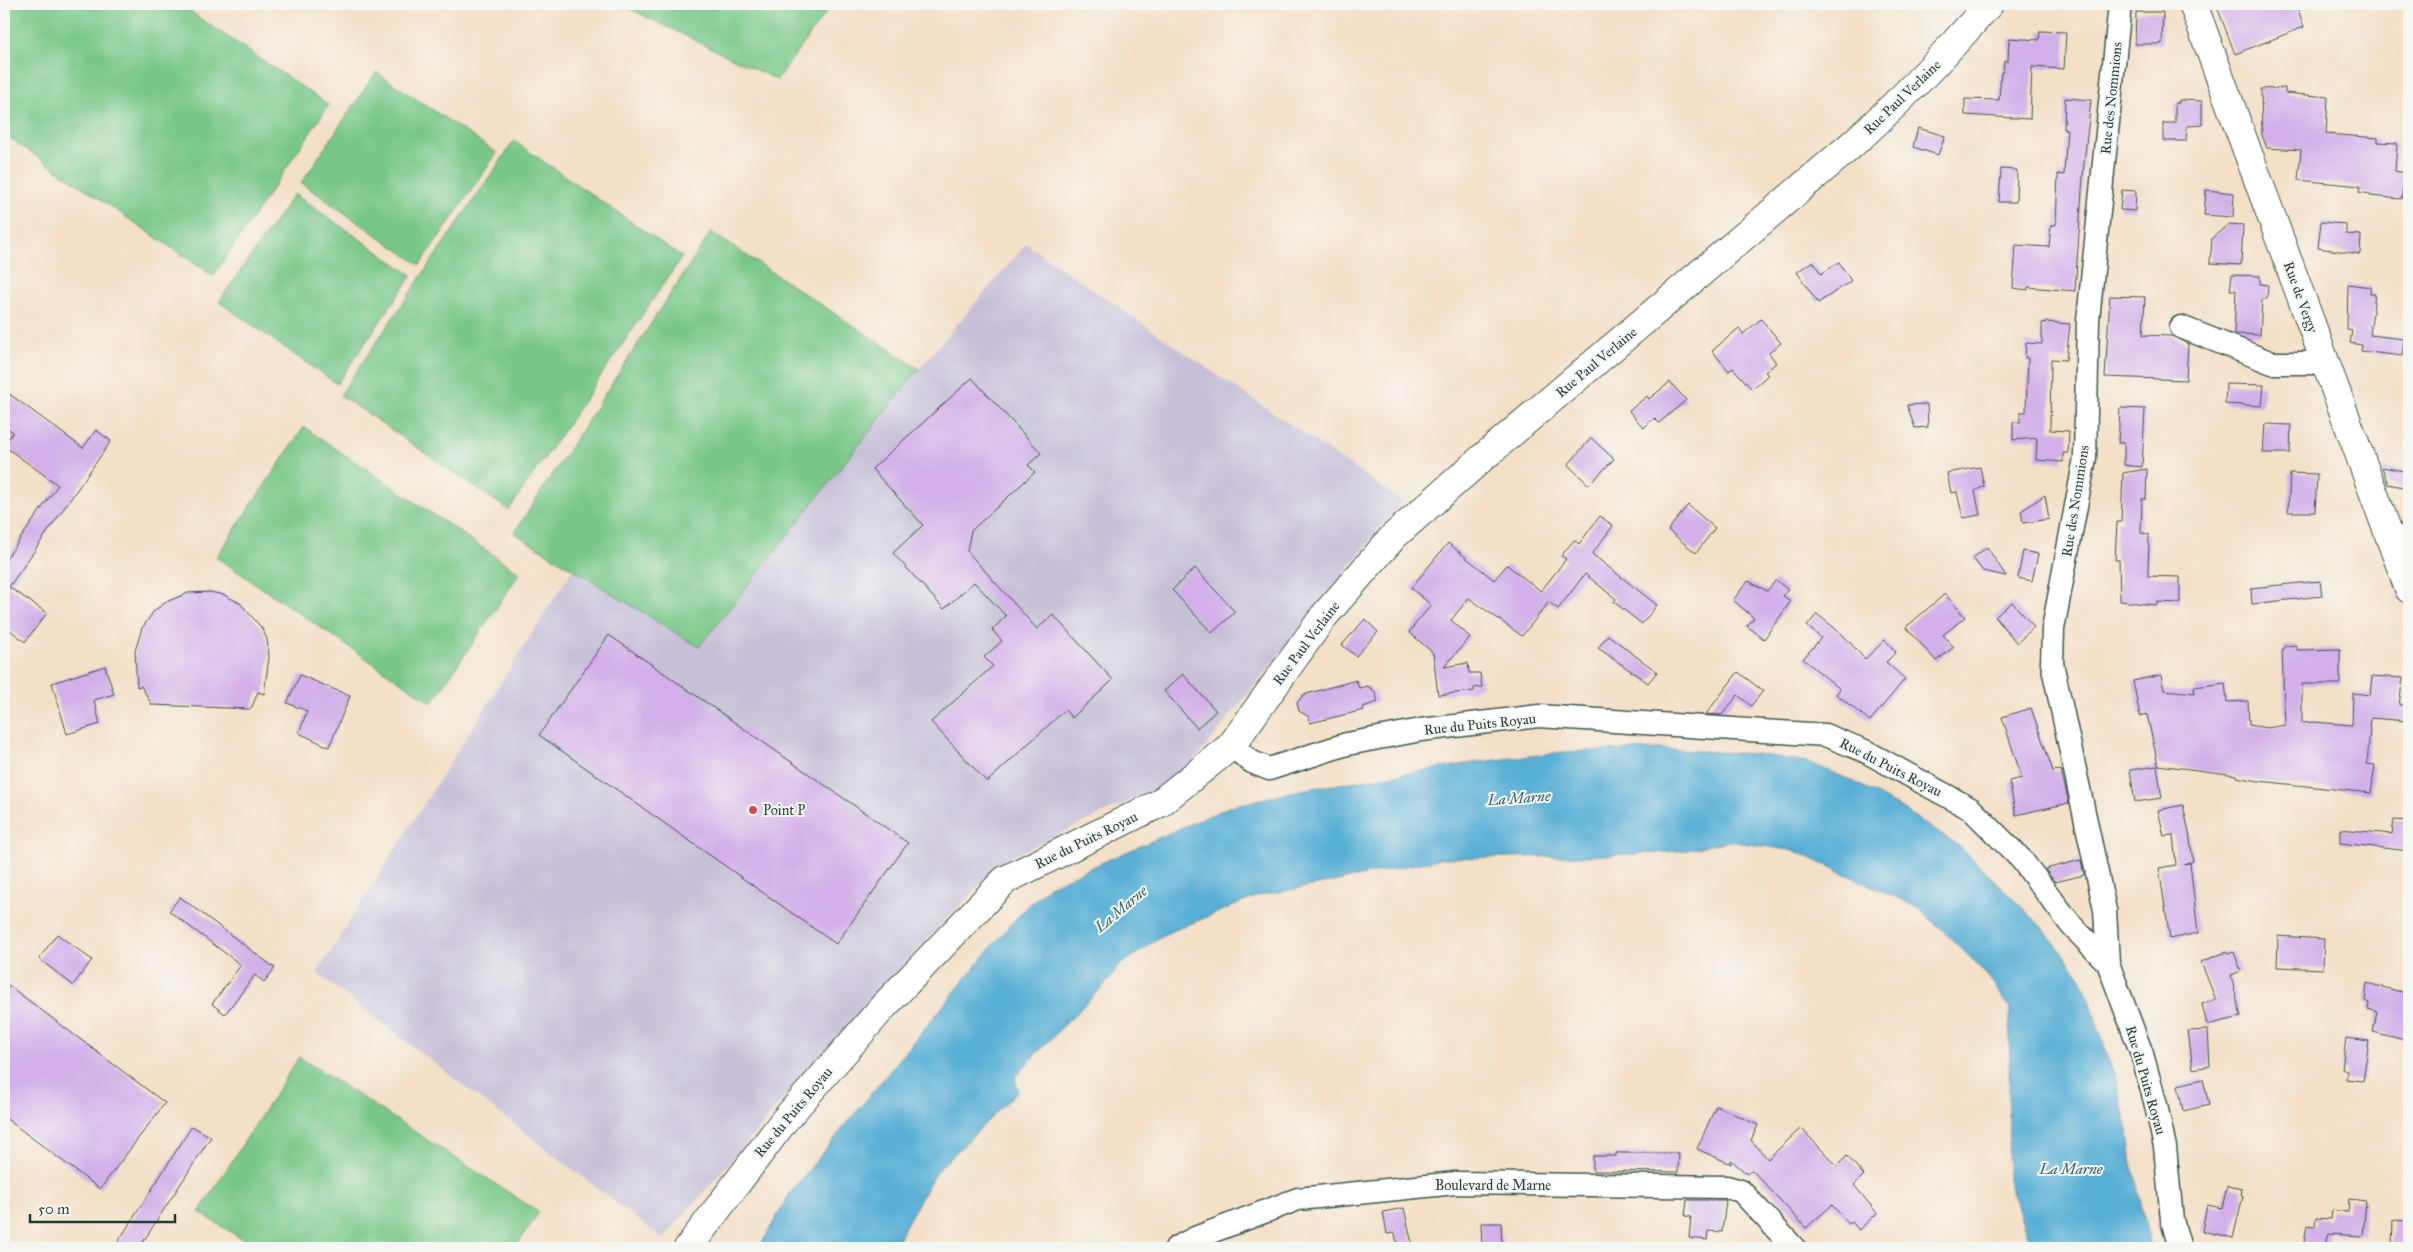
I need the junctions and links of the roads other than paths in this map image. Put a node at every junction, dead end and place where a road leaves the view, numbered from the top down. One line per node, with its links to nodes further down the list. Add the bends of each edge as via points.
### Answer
1 (1989, 4): 7 (street, Rue Paul Verlaine, via 1904,97 1848,148 1394,536 1324,616)
2 (2120, 4): 8 (street, Rue des Nommions, via 2088,320 2085,458 2053,629 2052,663 2105,910)
3 (2193, 4): 5 (street, Rue de Vergy)
4 (2181, 326): 5 (street, via 2272,363)
5 (2326, 363): 6 (street, Rue de Vergy)
6 (2409, 589)
7 (1231, 746): 8 (street, Rue du Puits Royau, via 1252,762 1270,769 1356,743 1420,730 1539,716 1825,735 1865,751 1971,809 2021,859 2072,926); 9 (street, Rue du Puits Royau, via 1160,803 1005,880 884,1006 783,1122)
8 (2108, 963): 12 (street, Rue du Puits Royau, via 2142,1054 2156,1105 2165,1147 2172,1220)
9 (688, 1248)
10 (1176, 1248): 11 (street, Boulevard de Marne, via 1298,1199 1456,1183 1727,1187 1741,1191)
11 (1794, 1248)
12 (2180, 1248)

